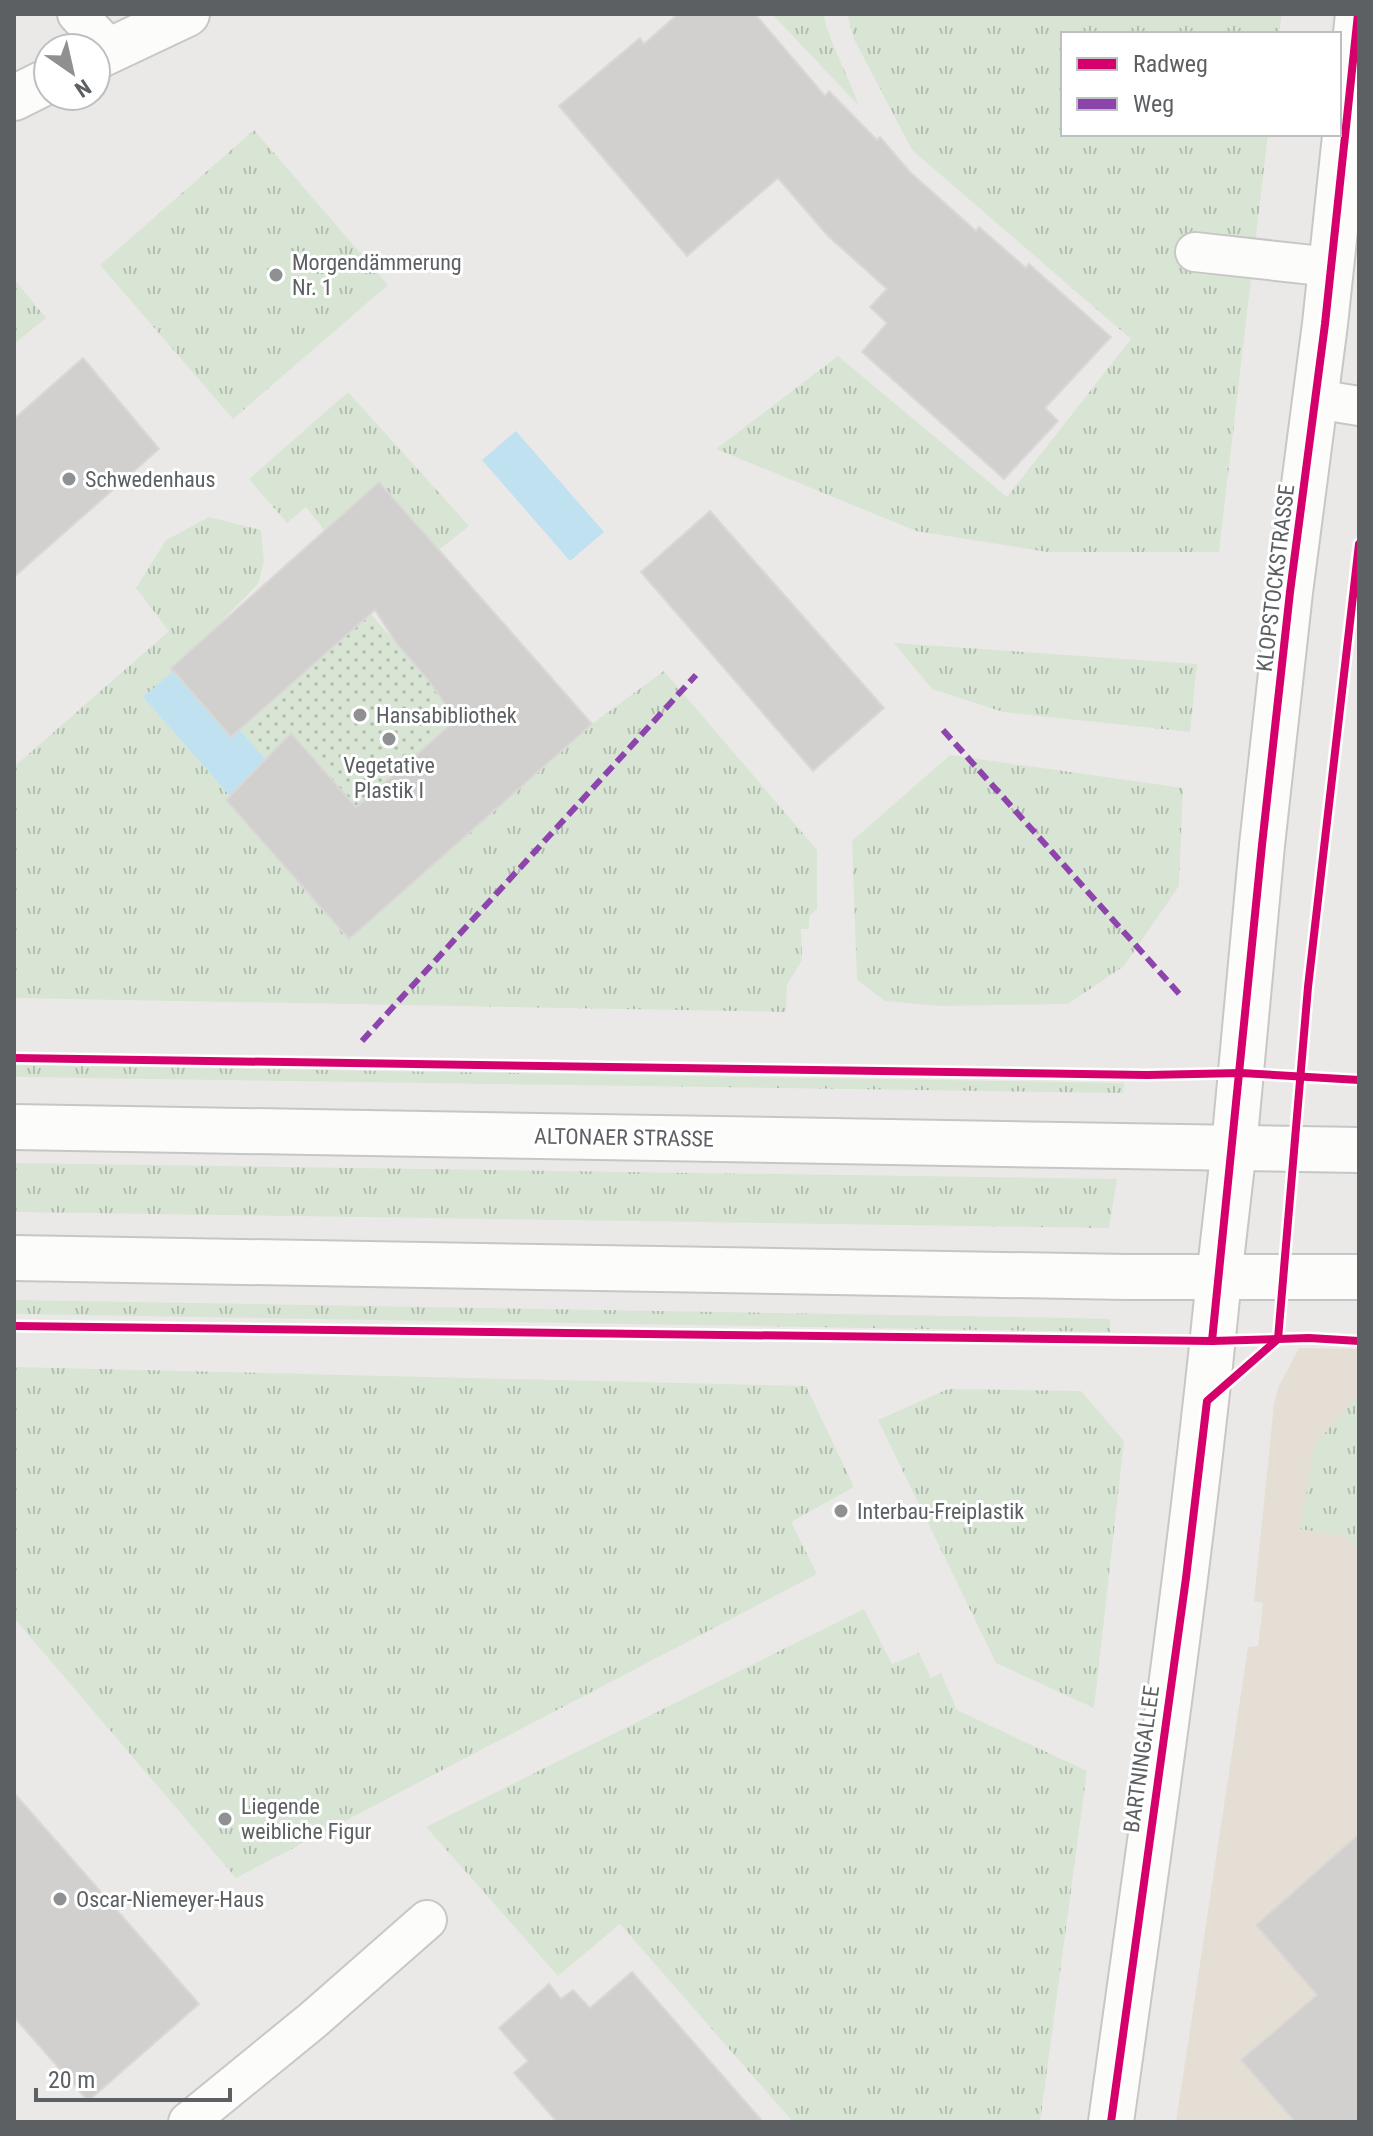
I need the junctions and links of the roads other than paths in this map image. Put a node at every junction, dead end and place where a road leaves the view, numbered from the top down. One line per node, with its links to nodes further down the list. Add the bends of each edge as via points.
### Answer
1 (77, 14): 4 (lane)
2 (187, 14): 5 (main road)
3 (1358, 14): 9 (main road, KLOPSTOCKSTRASSE)
4 (89, 32)
5 (112, 50)
6 (32, 89): 7 (main road)
7 (14, 98)
8 (1195, 252): 9 (lane)
9 (1331, 267): 10 (main road, KLOPSTOCKSTRASSE)
10 (1316, 399): 11 (lane); 13 (main road, KLOPSTOCKSTRASSE, via 1262,845)
11 (1359, 406)
12 (14, 1127): 13 (main road, ALTONAER STRASSE)
13 (1234, 1147): 14 (main road, ALTONAER STRASSE); 17 (main road)
14 (1359, 1150)
15 (14, 1258): 17 (main road)
16 (1359, 1277): 17 (main road)
17 (1219, 1278): 20 (main road, BARTNINGALLEE, via 1186,1578)
18 (427, 1920): 19 (lane)
19 (188, 2122)
20 (1111, 2122)

